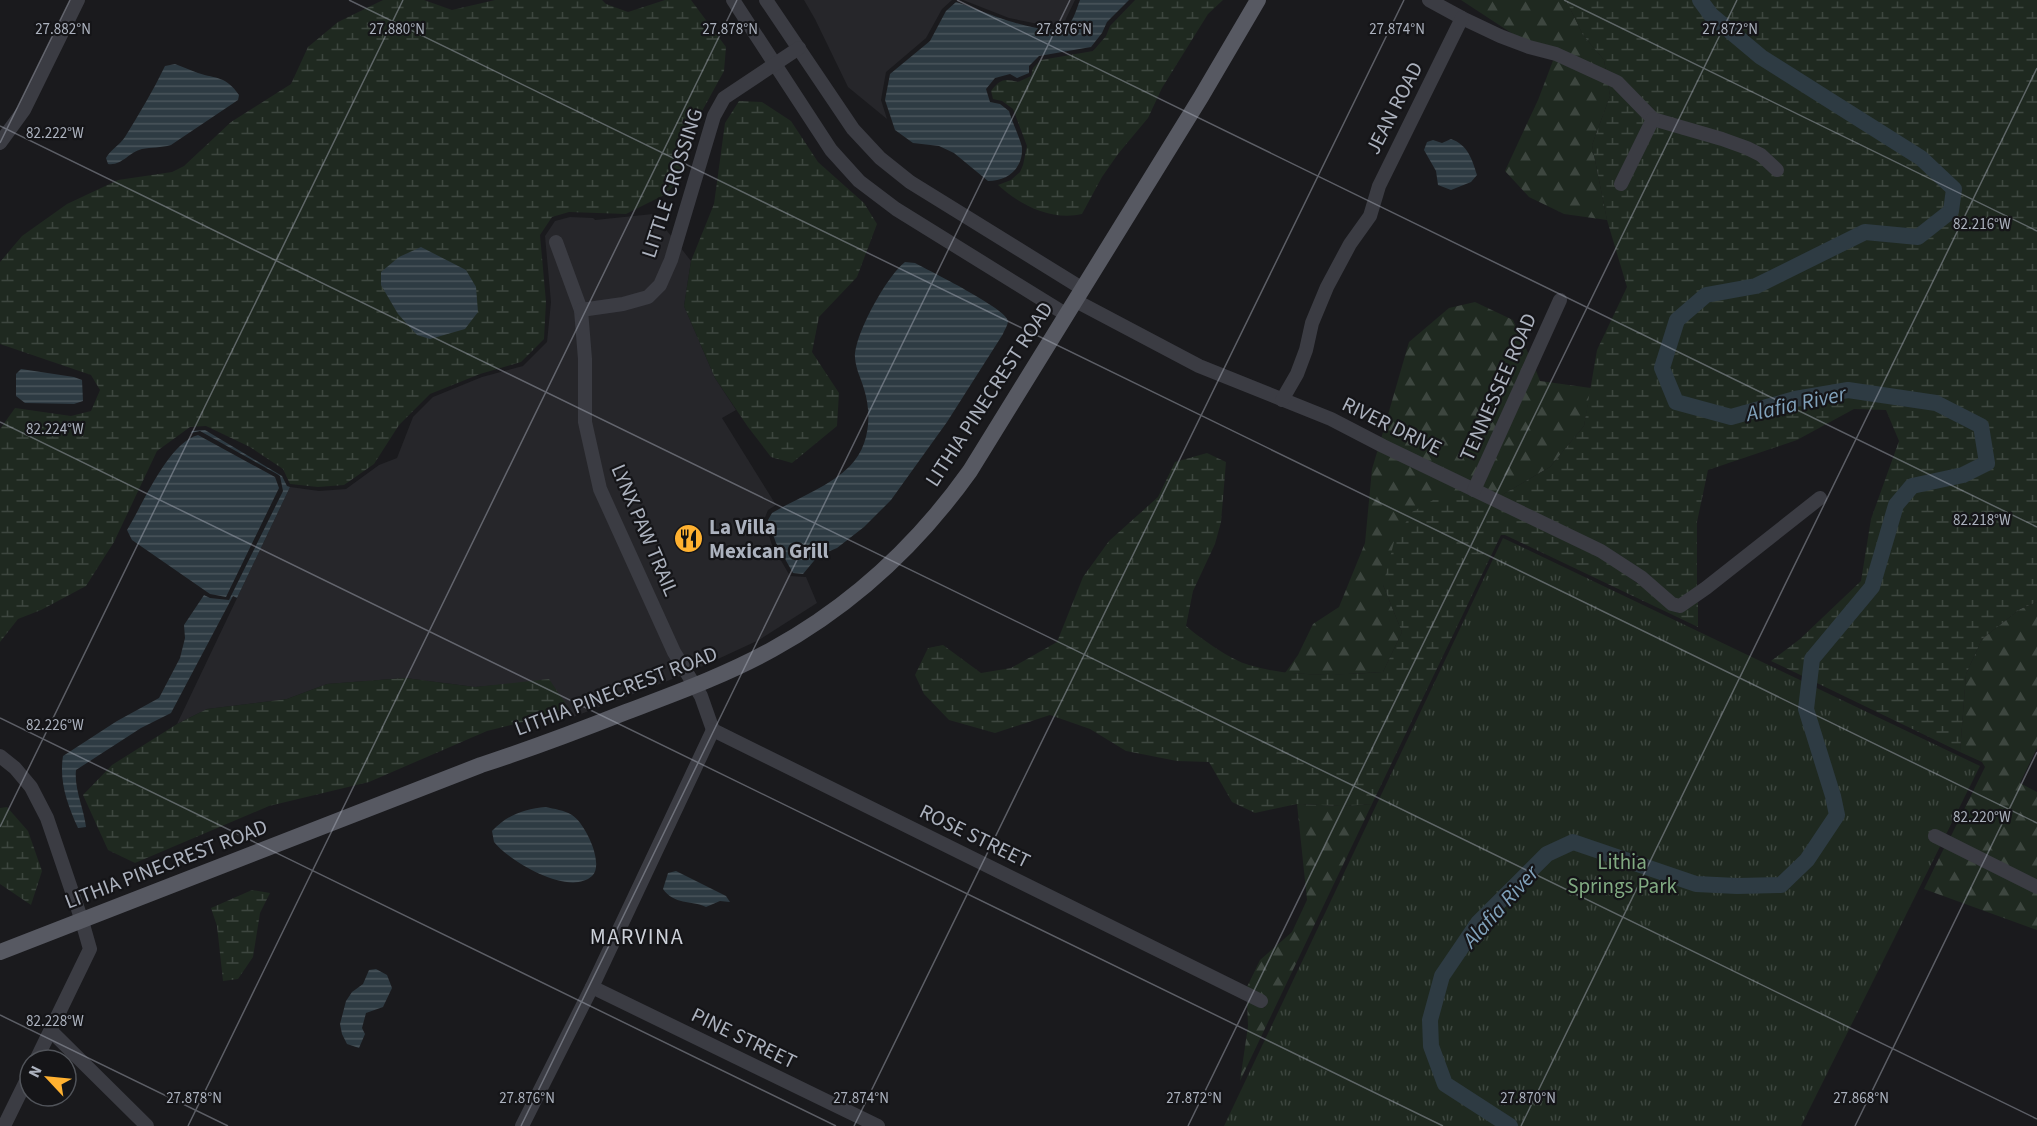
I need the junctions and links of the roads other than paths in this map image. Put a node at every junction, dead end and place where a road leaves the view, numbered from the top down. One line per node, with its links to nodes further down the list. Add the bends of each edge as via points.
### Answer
1 (78, 0): 10 (street, via 24,110)
2 (733, 0): 8 (street)
3 (766, 0): 7 (street)
4 (1258, 0): 14 (main road, LITHIA PINECREST ROAD)
5 (1429, 0): 6 (street)
6 (1462, 18): 9 (street, via 1617,82); 17 (street, JEAN ROAD, via 1380,184 1370,216 1327,287 1297,374)
7 (799, 48): 8 (street, LITTLE CROSSING); 14 (street, via 854,129 880,158)
8 (774, 63): 14 (street, via 831,150 859,181 896,209); 16 (street, LITTLE CROSSING, via 724,98 714,116 660,285 648,297)
9 (1653, 119): 11 (street, via 1747,148); 12 (street)
10 (0, 143)
11 (1777, 170)
12 (1621, 183)
13 (556, 242): 16 (street, LYNX PAW TRAIL)
14 (1072, 300): 17 (street, RIVER DRIVE, via 1199,366); 20 (main road, LITHIA PINECREST ROAD, via 970,471 904,550 850,598 797,635 741,665)
15 (1560, 300): 18 (street, TENNESSEE ROAD)
16 (581, 310): 20 (street, LYNX PAW TRAIL, via 585,422 600,489 674,652)
17 (1281, 400): 18 (street, RIVER DRIVE, via 1331,419)
18 (1474, 490): 19 (street, RIVER DRIVE, via 1601,551 1680,606)
19 (1820, 498)
20 (693, 681): 21 (street); 25 (main road, LITHIA PINECREST ROAD, via 530,749)
21 (713, 730): 27 (street); 28 (street, ROSE STREET)
22 (0, 756): 25 (street, via 31,787 47,818)
23 (1935, 836): 24 (street)
24 (2037, 887)
25 (82, 921): 26 (main road, LITHIA PINECREST ROAD); 29 (street, via 90,950)
26 (0, 952)
27 (592, 987): 34 (street); 35 (street, PINE STREET)
28 (1261, 1001)
29 (51, 1031): 30 (street); 33 (street)
30 (42, 1048)
31 (18, 1097): 32 (street)
32 (4, 1126)
33 (147, 1126)
34 (522, 1126)
35 (878, 1126)

